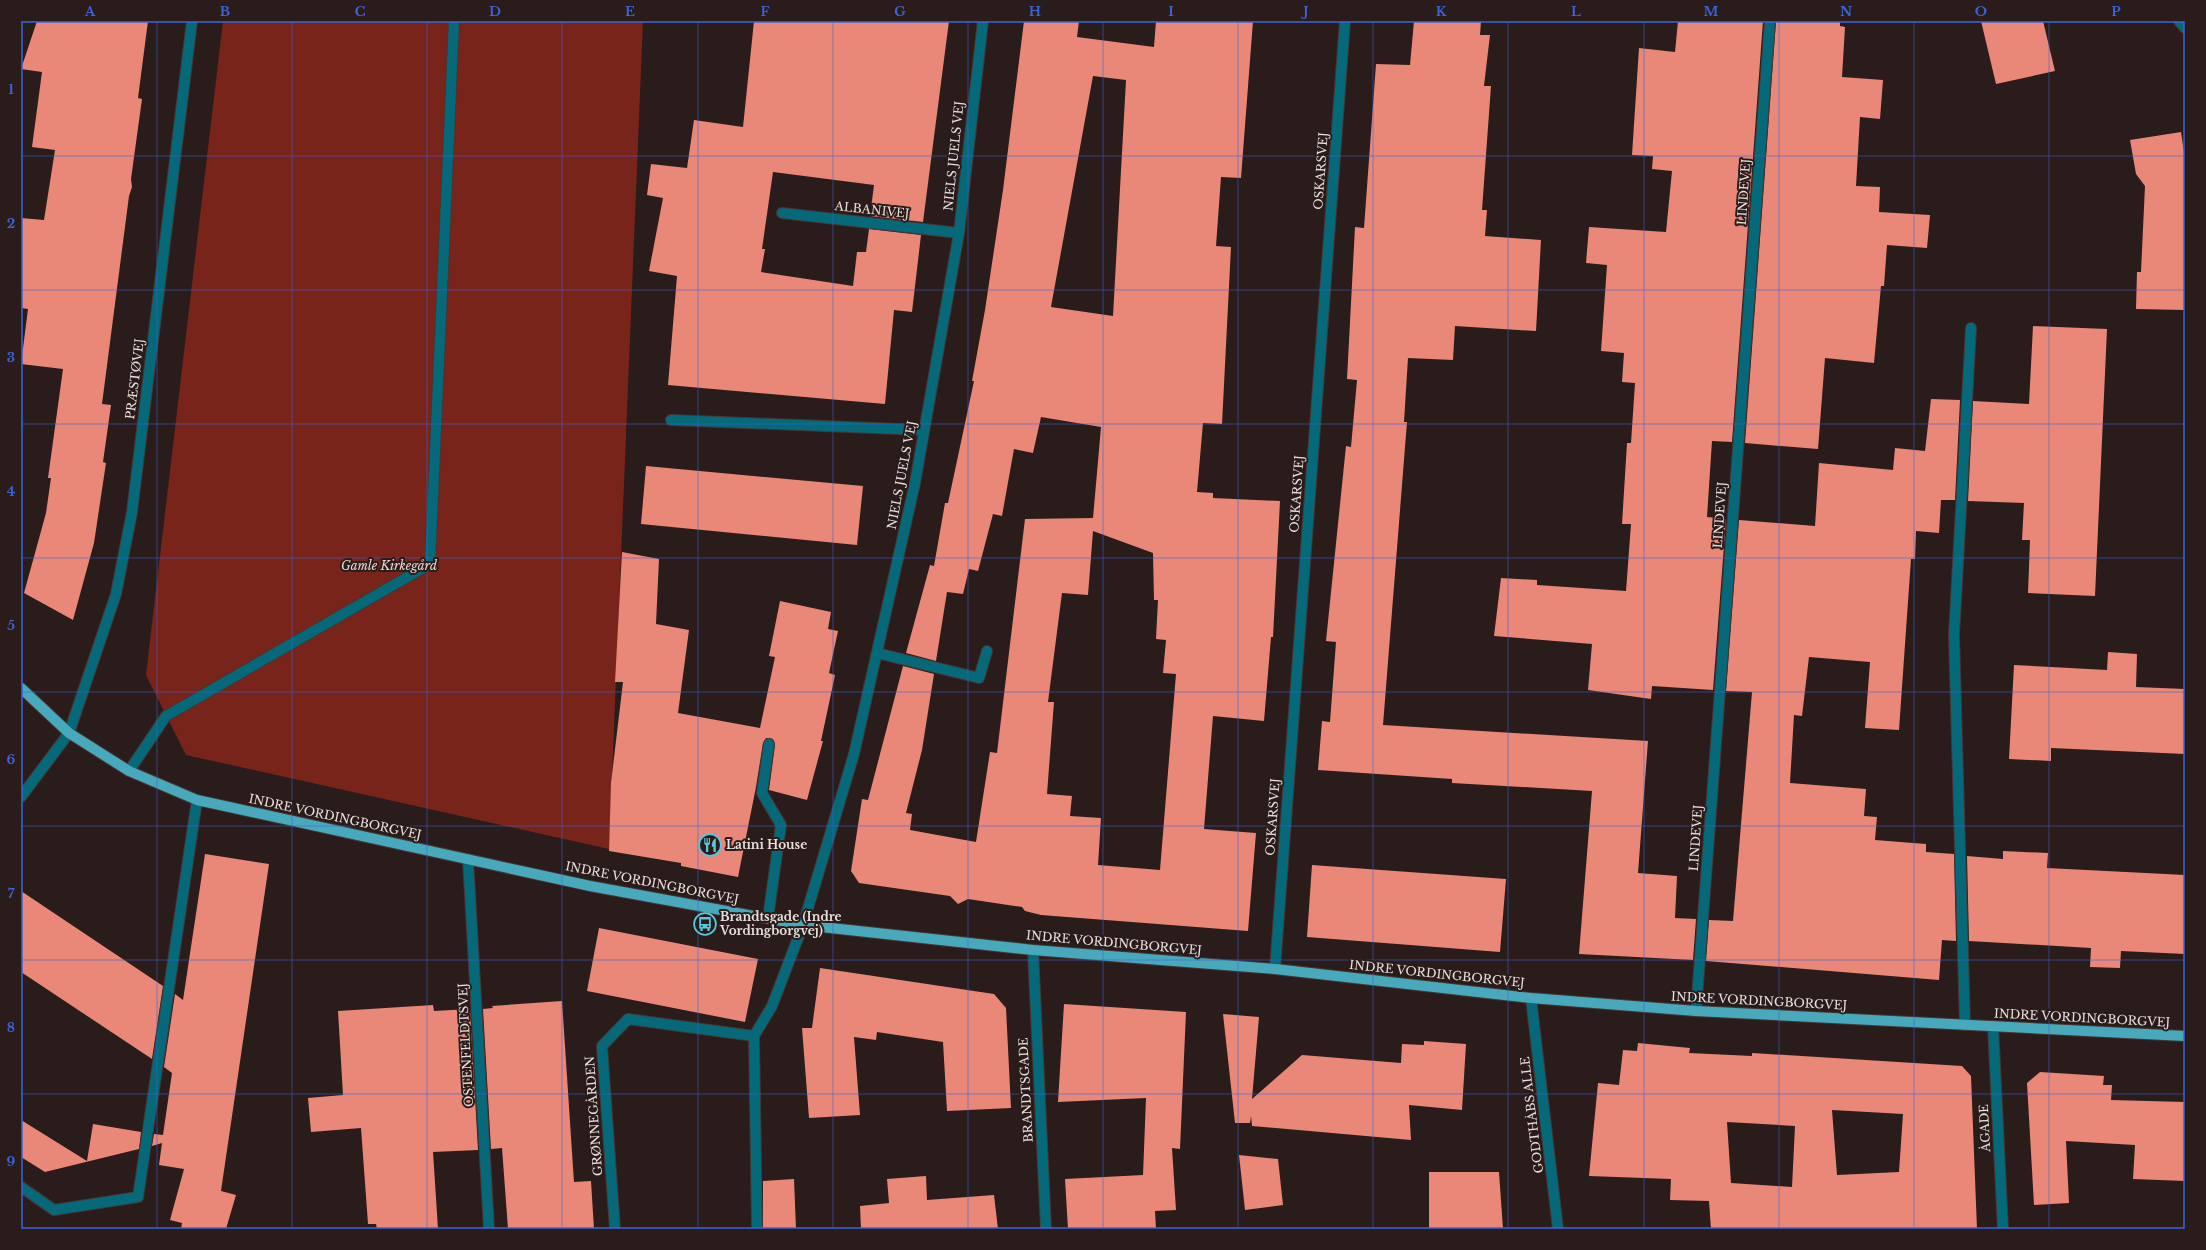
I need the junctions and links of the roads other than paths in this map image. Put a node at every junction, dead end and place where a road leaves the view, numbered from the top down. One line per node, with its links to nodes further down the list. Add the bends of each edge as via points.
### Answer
1 (192, 21): 16 (street, PRÆSTØVEJ, via 132,512 116,594)
2 (454, 21): 18 (street, via 430,564 166,716)
3 (983, 21): 9 (street, NIELS JUELS VEJ)
4 (1345, 21): 25 (street, OSKARSVEJ)
5 (1770, 21): 27 (street, LINDEVEJ)
6 (2179, 21): 7 (street)
7 (2185, 28)
8 (782, 213): 9 (street, ALBANIVEJ)
9 (959, 233): 12 (street, NIELS JUELS VEJ)
10 (1971, 328): 28 (street, via 1954,635)
11 (671, 420): 12 (street)
12 (924, 430): 14 (street, NIELS JUELS VEJ, via 915,483)
13 (988, 652): 14 (street, via 979,678)
14 (877, 653): 23 (street, NIELS JUELS VEJ, via 854,754)
15 (21, 688): 16 (main road, INDRE VORDINGBORGVEJ)
16 (69, 732): 18 (main road, INDRE VORDINGBORGVEJ); 19 (street, PRÆSTØVEJ)
17 (769, 744): 22 (street, via 762,793 781,825)
18 (129, 771): 20 (main road, INDRE VORDINGBORGVEJ)
19 (21, 797)
20 (197, 800): 21 (main road, INDRE VORDINGBORGVEJ); 32 (street, via 138,1197 54,1210)
21 (468, 859): 22 (main road, INDRE VORDINGBORGVEJ, via 590,886); 33 (street, OSTENFELDTSVEJ)
22 (768, 918): 23 (main road, INDRE VORDINGBORGVEJ)
23 (803, 924): 24 (main road, INDRE VORDINGBORGVEJ); 30 (street, via 772,1006)
24 (1033, 950): 25 (main road, INDRE VORDINGBORGVEJ); 36 (street, BRANDTSGADE)
25 (1275, 969): 26 (main road, INDRE VORDINGBORGVEJ)
26 (1531, 998): 27 (main road, INDRE VORDINGBORGVEJ); 37 (street, GODTHÅBS ALLE)
27 (1696, 1011): 28 (main road, INDRE VORDINGBORGVEJ)
28 (1964, 1025): 29 (main road, INDRE VORDINGBORGVEJ)
29 (1993, 1026): 31 (main road, INDRE VORDINGBORGVEJ); 38 (street, ÅGADE)
30 (754, 1036): 34 (street, GRØNNEGÅRDEN, via 628,1019 602,1046); 35 (street)
31 (2185, 1036)
32 (21, 1187)
33 (489, 1229)
34 (615, 1229)
35 (757, 1229)
36 (1046, 1229)
37 (1558, 1229)
38 (2003, 1229)

